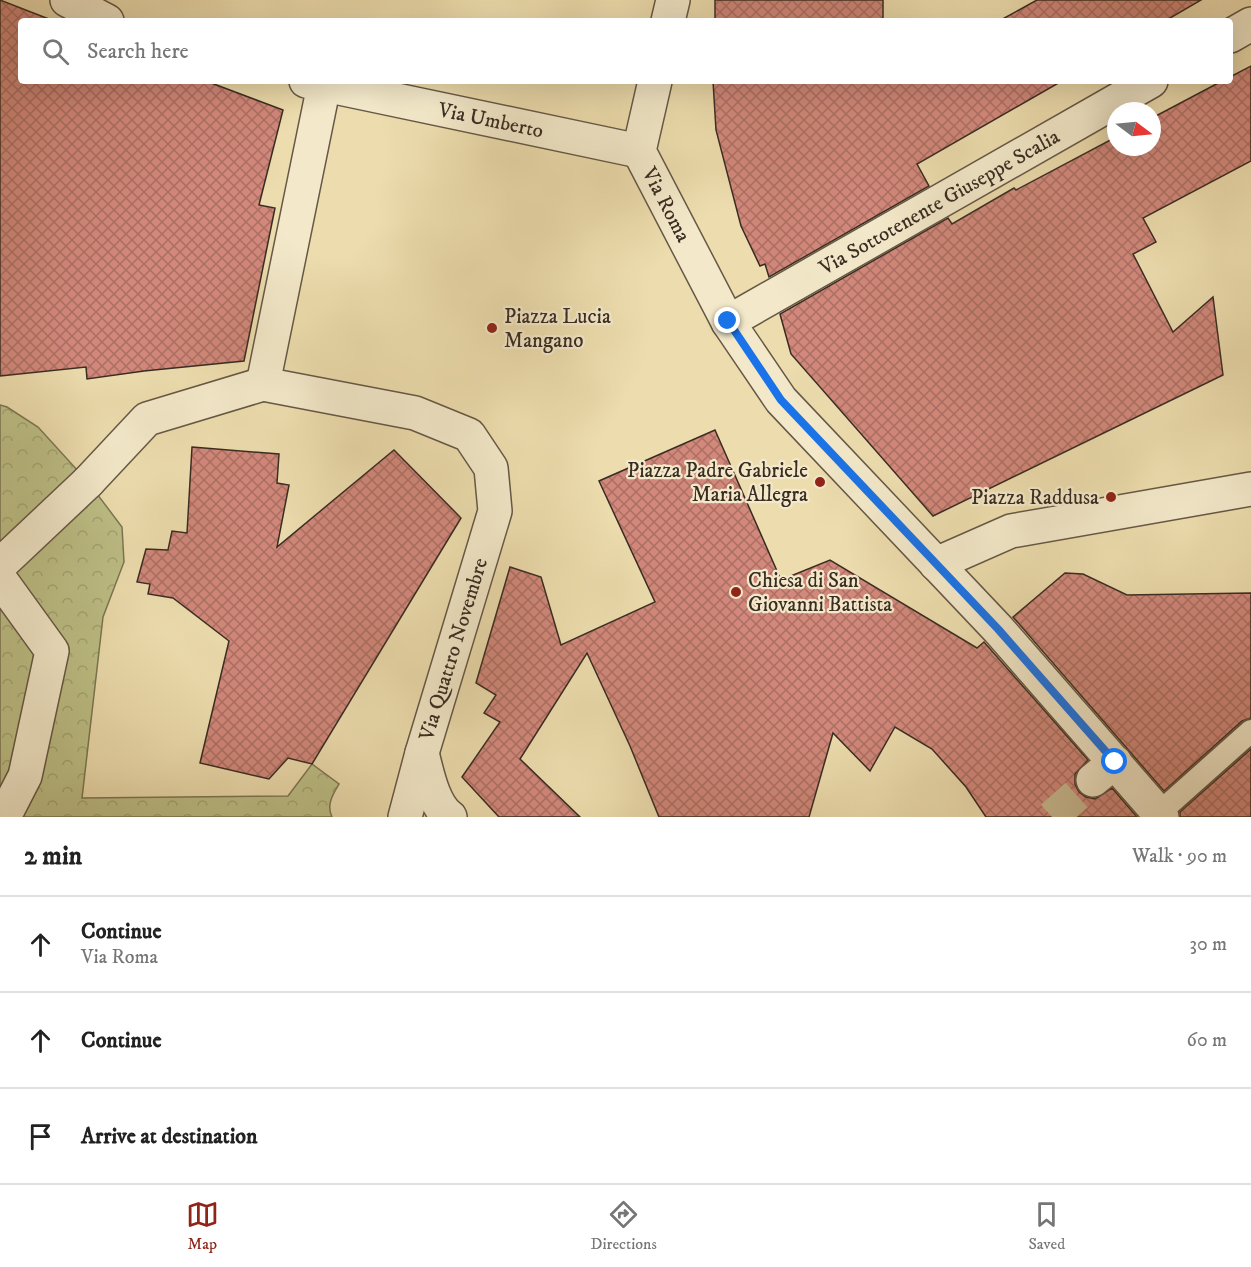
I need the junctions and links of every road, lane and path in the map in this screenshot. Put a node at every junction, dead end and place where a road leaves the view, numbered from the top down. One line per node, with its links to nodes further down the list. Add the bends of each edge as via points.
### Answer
1 (67, 0): 3 (street)
2 (673, 0): 4 (street)
3 (101, 18)
4 (669, 18)
5 (1251, 24): 6 (street)
6 (1233, 34)
7 (315, 84): 13 (street)
8 (320, 84): 11 (street, Via Umberto)
9 (654, 84): 11 (street, Via Roma)
10 (1145, 84): 12 (street, Via Sottotenente Giuseppe Scalia)
11 (639, 152): 12 (street, Via Roma)
12 (728, 321): 15 (street, Via Roma, via 781,400)
13 (263, 384): 16 (street, via 147,419 88,482); 19 (street, Via Quattro Novembre, via 415,413 469,435 491,468 495,512)
14 (1251, 489): 15 (street, via 1011,531)
15 (936, 564): 20 (street, Via Roma, via 998,629 1104,771)
16 (0, 565)
17 (0, 579): 21 (street, via 52,651 25,776)
18 (1251, 731): 20 (lane)
19 (422, 753): 22 (street); 23 (street, Via Quattro Novembre, via 430,787)
20 (1161, 815)
21 (4, 817)
22 (405, 817)
23 (450, 817)

